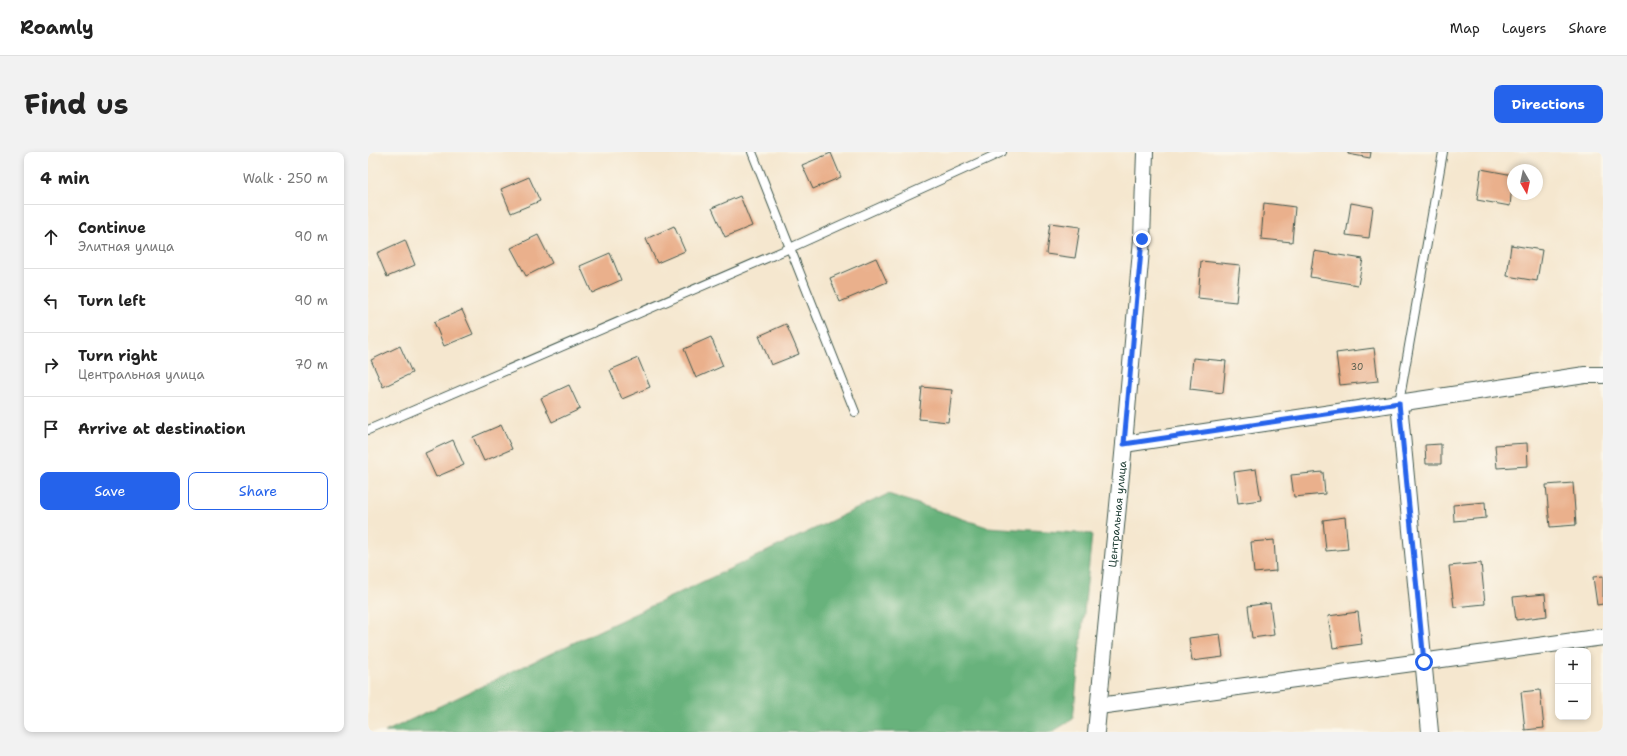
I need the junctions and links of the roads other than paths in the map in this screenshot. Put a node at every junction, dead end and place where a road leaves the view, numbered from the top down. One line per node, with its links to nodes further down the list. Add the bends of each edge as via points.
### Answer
1 (752, 152): 5 (lane)
2 (1002, 152): 5 (lane)
3 (1145, 152): 10 (street, Центральная улица, via 1142,239)
4 (1442, 152): 7 (lane)
5 (790, 248): 8 (lane); 9 (lane)
6 (1603, 375): 7 (street, via 1585,375)
7 (1399, 403): 10 (street); 12 (street)
8 (855, 412)
9 (368, 430)
10 (1124, 444): 13 (street, Центральная улица)
11 (1603, 637): 12 (street)
12 (1424, 662): 13 (street); 15 (street)
13 (1099, 706): 14 (street, Центральная улица)
14 (1096, 732)
15 (1430, 732)

